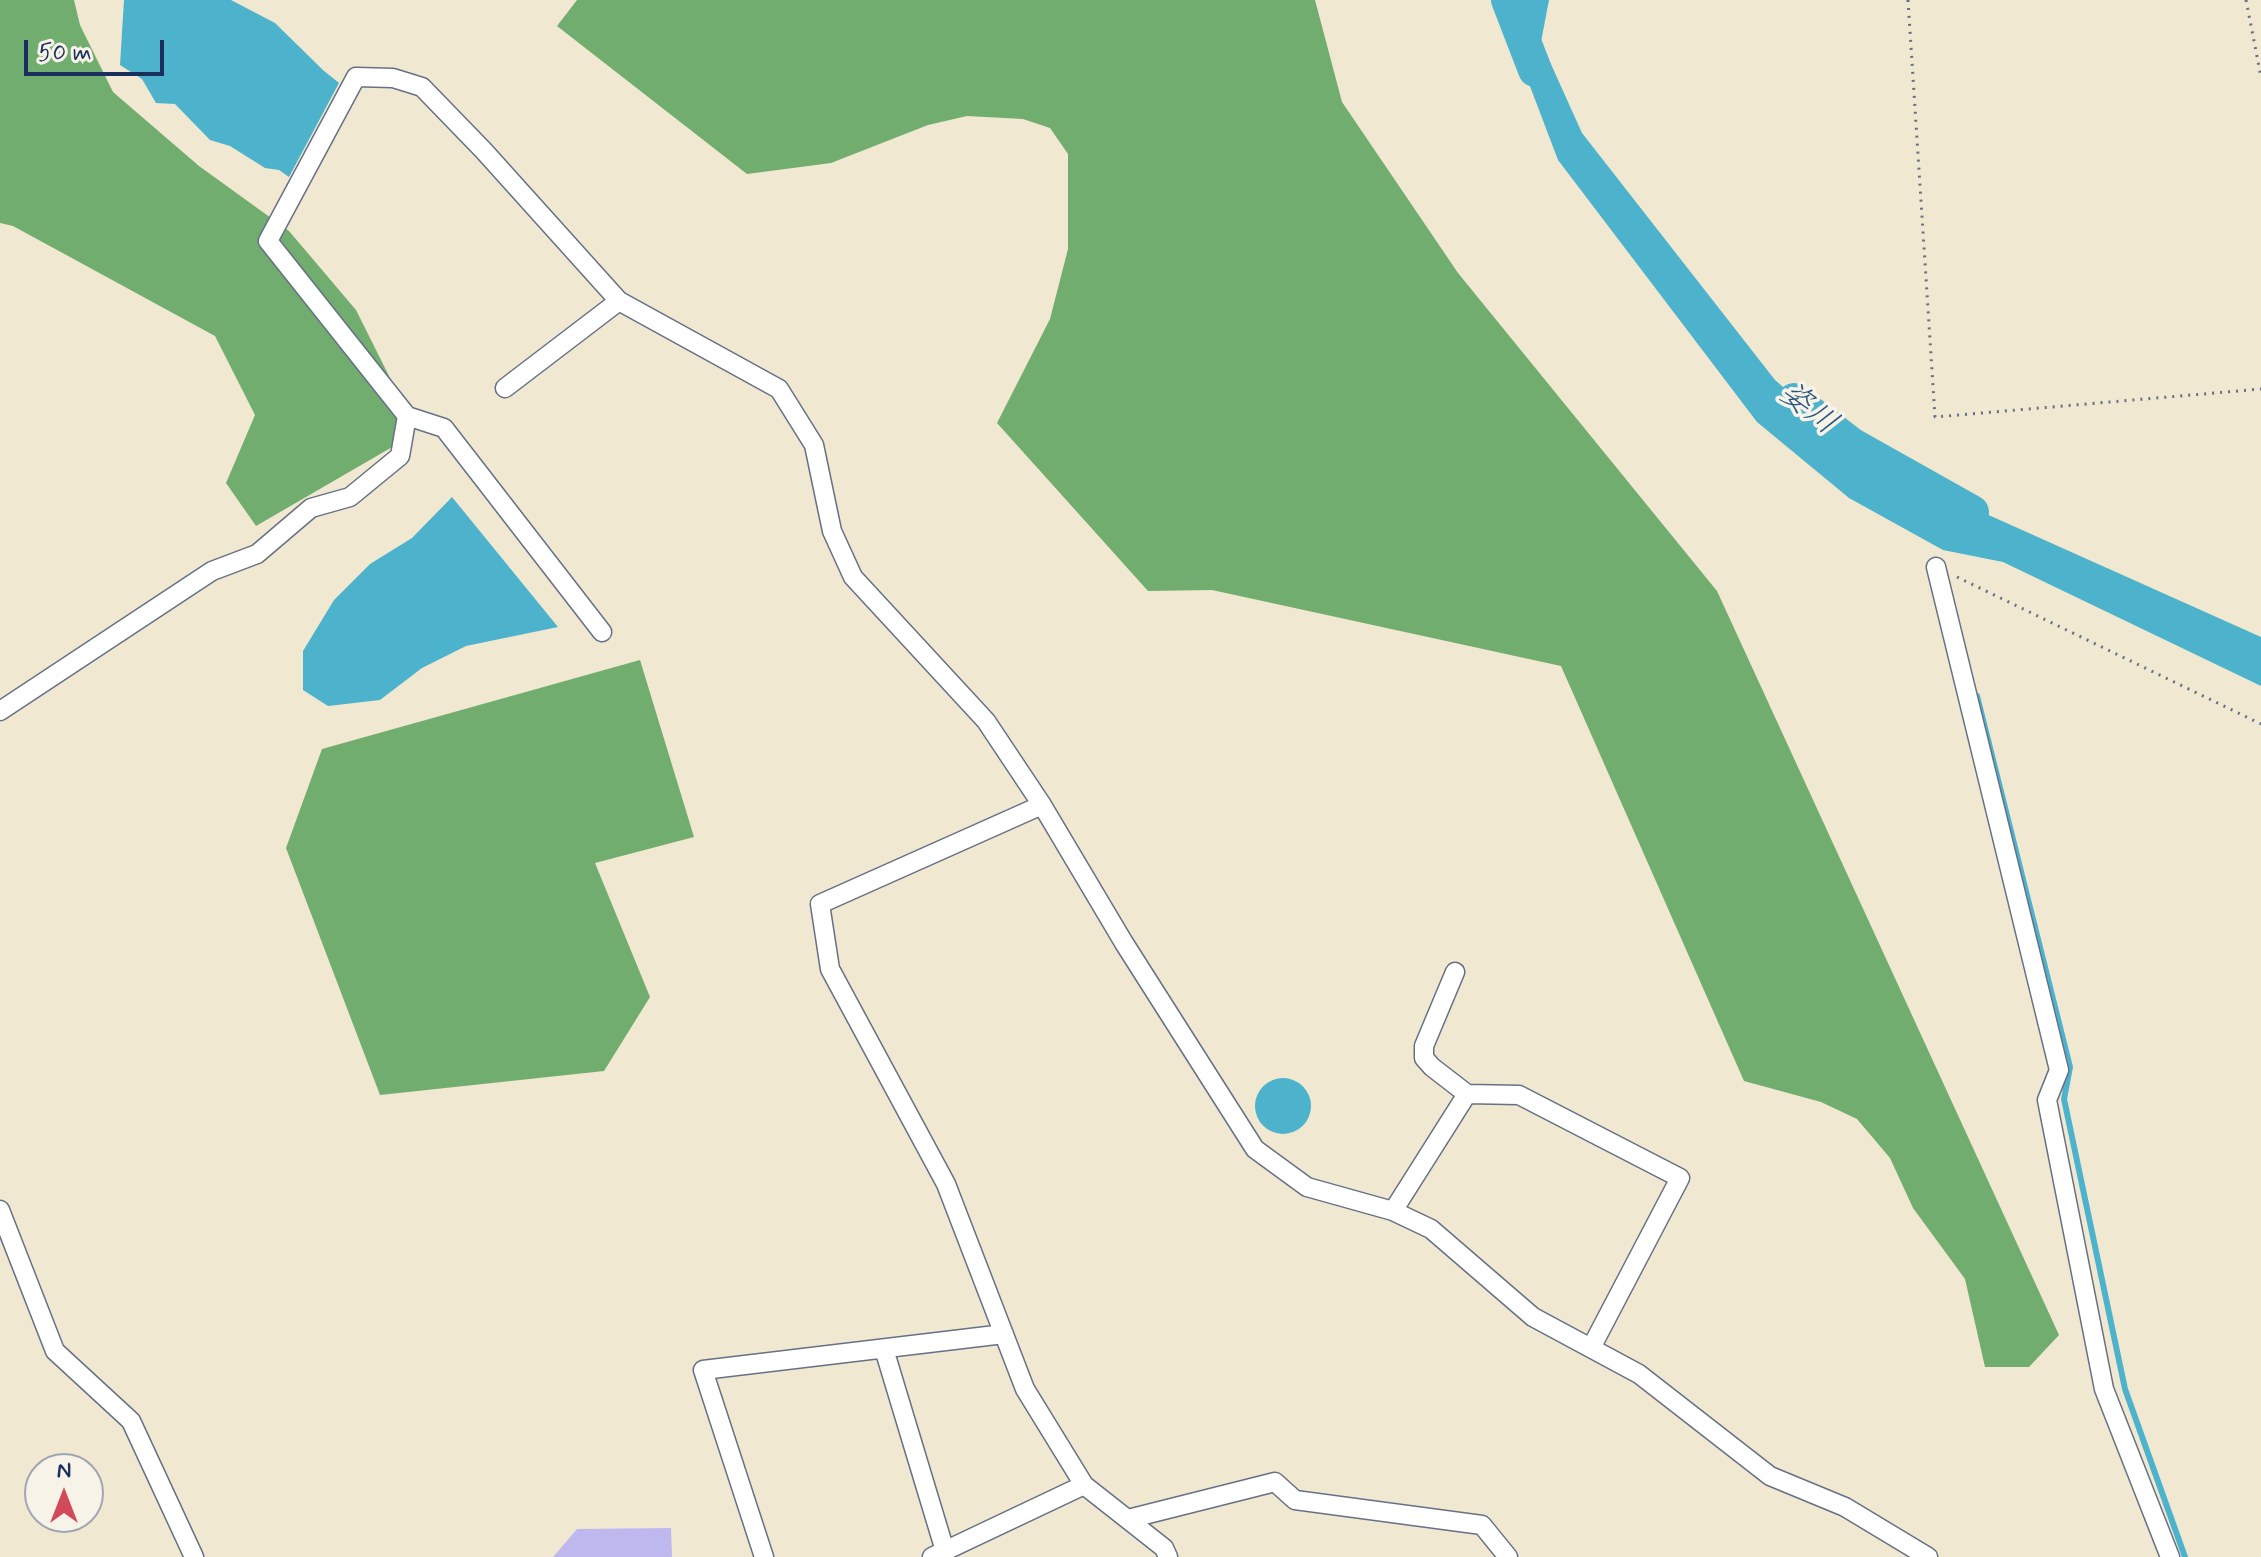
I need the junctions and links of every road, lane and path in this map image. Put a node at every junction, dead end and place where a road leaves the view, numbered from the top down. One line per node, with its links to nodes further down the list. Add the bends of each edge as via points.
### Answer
1 (1908, 0): 6 (path, via 1935,417)
2 (2246, 0): 3 (path)
3 (2261, 77)
4 (619, 301): 5 (street); 7 (street, via 422,87 393,78 356,77 268,241); 12 (street, via 779,389 814,445 832,531 853,577 986,721)
5 (505, 388)
6 (2261, 389)
7 (407, 416): 9 (street, via 444,428); 10 (street, via 400,456 350,497 311,508 257,554 212,571)
8 (1936, 567): 11 (path); 28 (street, via 2059,1070 2047,1100 2104,1389)
9 (602, 632)
10 (0, 711)
11 (2261, 724)
12 (1042, 805): 16 (street, via 1255,1149 1307,1187); 17 (street, via 820,904 830,969 946,1184)
13 (1455, 972): 14 (street, via 1424,1046 1424,1058)
14 (1467, 1094): 16 (street); 18 (street, via 1519,1095 1680,1178)
15 (0, 1210): 23 (street, via 55,1351 131,1421)
16 (1393, 1211): 18 (street, via 1431,1229 1533,1317)
17 (1004, 1334): 19 (street); 20 (street, via 1025,1389)
18 (1591, 1348): 27 (street, via 1639,1374 1770,1476 1845,1507)
19 (884, 1349): 22 (street); 24 (street, via 703,1370)
20 (1084, 1485): 21 (street); 22 (street)
21 (1128, 1519): 25 (street); 26 (street, via 1275,1482 1295,1500 1482,1525)
22 (938, 1554)
23 (194, 1557)
24 (764, 1557)
25 (1168, 1557)
26 (1508, 1557)
27 (1928, 1557)
28 (2170, 1557)

